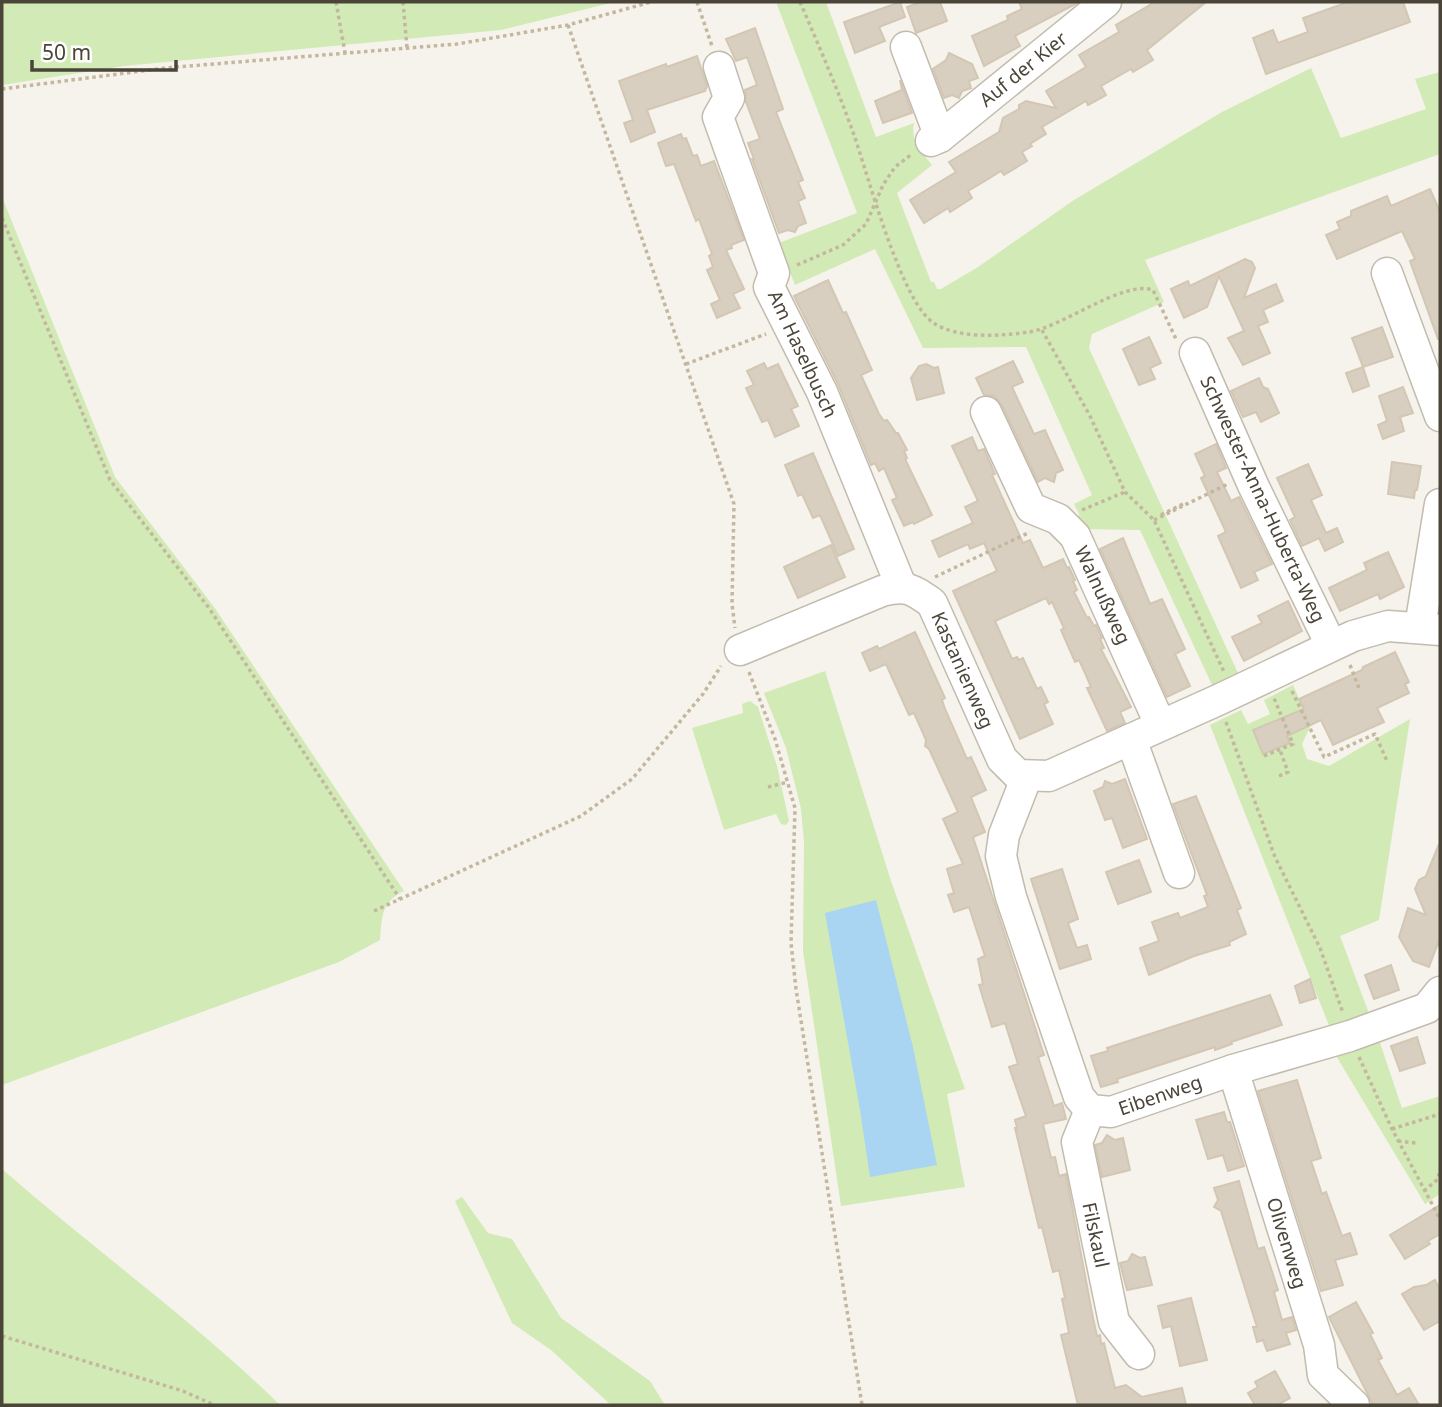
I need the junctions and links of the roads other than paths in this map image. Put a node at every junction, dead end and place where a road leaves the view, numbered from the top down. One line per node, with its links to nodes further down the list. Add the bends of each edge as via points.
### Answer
1 (1106, 2): 2 (street, Auf der Kier, via 936,139)
2 (906, 47)
3 (719, 67): 9 (street, Am Haselbusch, via 729,98 718,117 774,273 769,287 822,392)
4 (1387, 273): 7 (street)
5 (1195, 353): 11 (street, Schwester-Anna-Huberta-Weg)
6 (986, 412): 13 (street, Walnußweg, via 1031,508 1058,519 1075,536)
7 (1440, 416)
8 (1440, 504): 10 (street)
9 (901, 586): 12 (street); 15 (street, Kastanienweg, via 932,603 1002,759 1018,775)
10 (1430, 629): 11 (street, via 1388,626)
11 (1331, 645): 13 (street)
12 (732, 656)
13 (1160, 724): 14 (street)
14 (1132, 739): 15 (street, via 1049,776); 16 (street)
15 (1027, 776): 19 (street, Eibenweg, via 1004,835 1001,856 1079,1097)
16 (1179, 873)
17 (1440, 992): 18 (street, Eibenweg, via 1427,1008)
18 (1233, 1070): 19 (street, Eibenweg, via 1111,1112); 21 (street, Olivenweg, via 1319,1345 1323,1375)
19 (1090, 1110): 20 (street, Filskaul, via 1077,1142 1114,1322)
20 (1139, 1353)
21 (1354, 1405)

